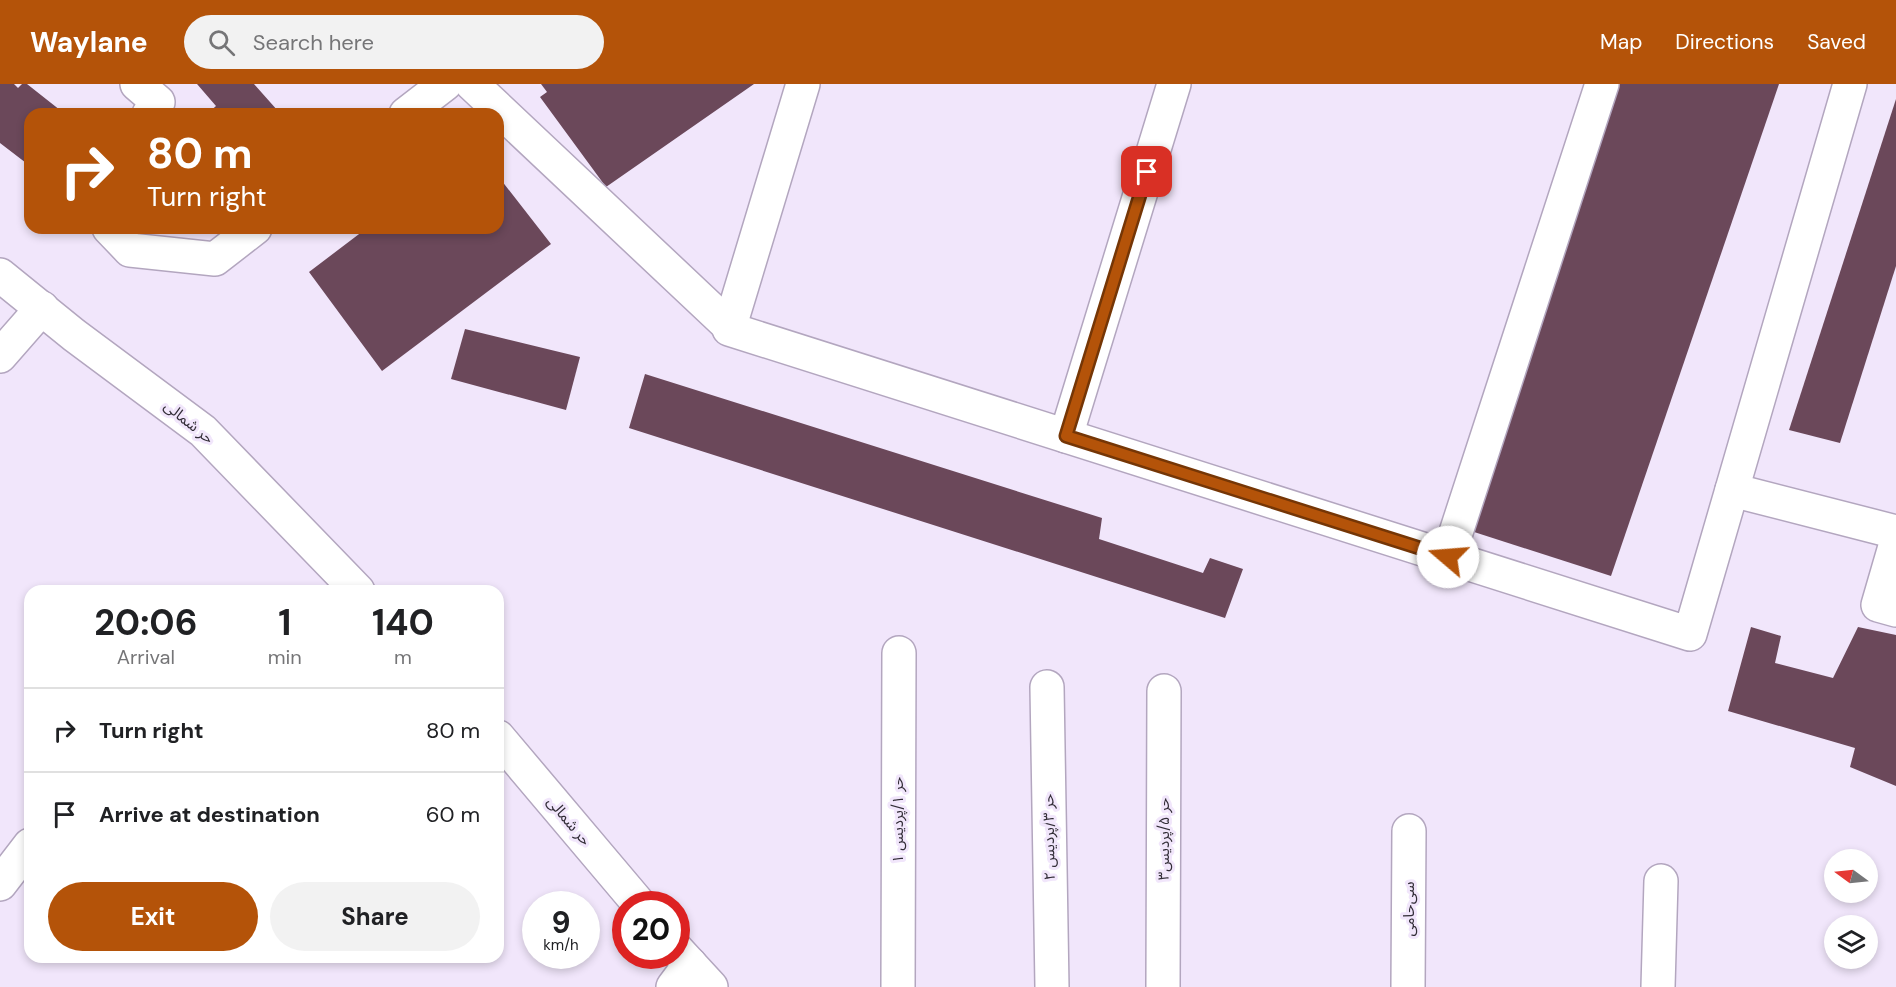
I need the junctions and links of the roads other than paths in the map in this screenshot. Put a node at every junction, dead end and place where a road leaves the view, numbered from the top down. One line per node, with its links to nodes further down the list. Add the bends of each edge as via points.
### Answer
1 (137, 84): 8 (street, via 158,102)
2 (445, 84): 9 (street)
3 (472, 84): 10 (street)
4 (803, 84): 16 (street)
5 (1174, 84): 18 (street)
6 (1602, 84): 22 (street)
7 (1850, 84): 19 (street)
8 (154, 108)
9 (414, 108)
10 (497, 108)
11 (504, 114): 16 (street)
12 (115, 234): 13 (street, via 130,250 215,259)
13 (247, 234)
14 (0, 275): 15 (street, حر شمالی)
15 (42, 308): 17 (street); 23 (street, حر شمالی, via 203,431)
16 (730, 327): 18 (street)
17 (0, 356)
18 (1066, 436): 22 (street)
19 (1732, 490): 20 (street); 22 (street, via 1690,634)
20 (1896, 532)
21 (1896, 543): 24 (street, via 1878,604)
22 (1448, 557)
23 (352, 585)
24 (1896, 610)
25 (899, 652): 34 (street, حر ۱/پردیس ۱)
26 (1047, 687): 35 (street, حر ۳/پردیس ۲)
27 (1164, 691): 36 (street, حر ۵/پردیس۳)
28 (504, 744): 33 (street, حر شمالی)
29 (1409, 831): 37 (street, سی‌حامی)
30 (24, 853): 32 (street)
31 (1661, 881): 38 (street)
32 (0, 884)
33 (628, 891)
34 (898, 987)
35 (1052, 987)
36 (1163, 987)
37 (1408, 987)
38 (1658, 987)

